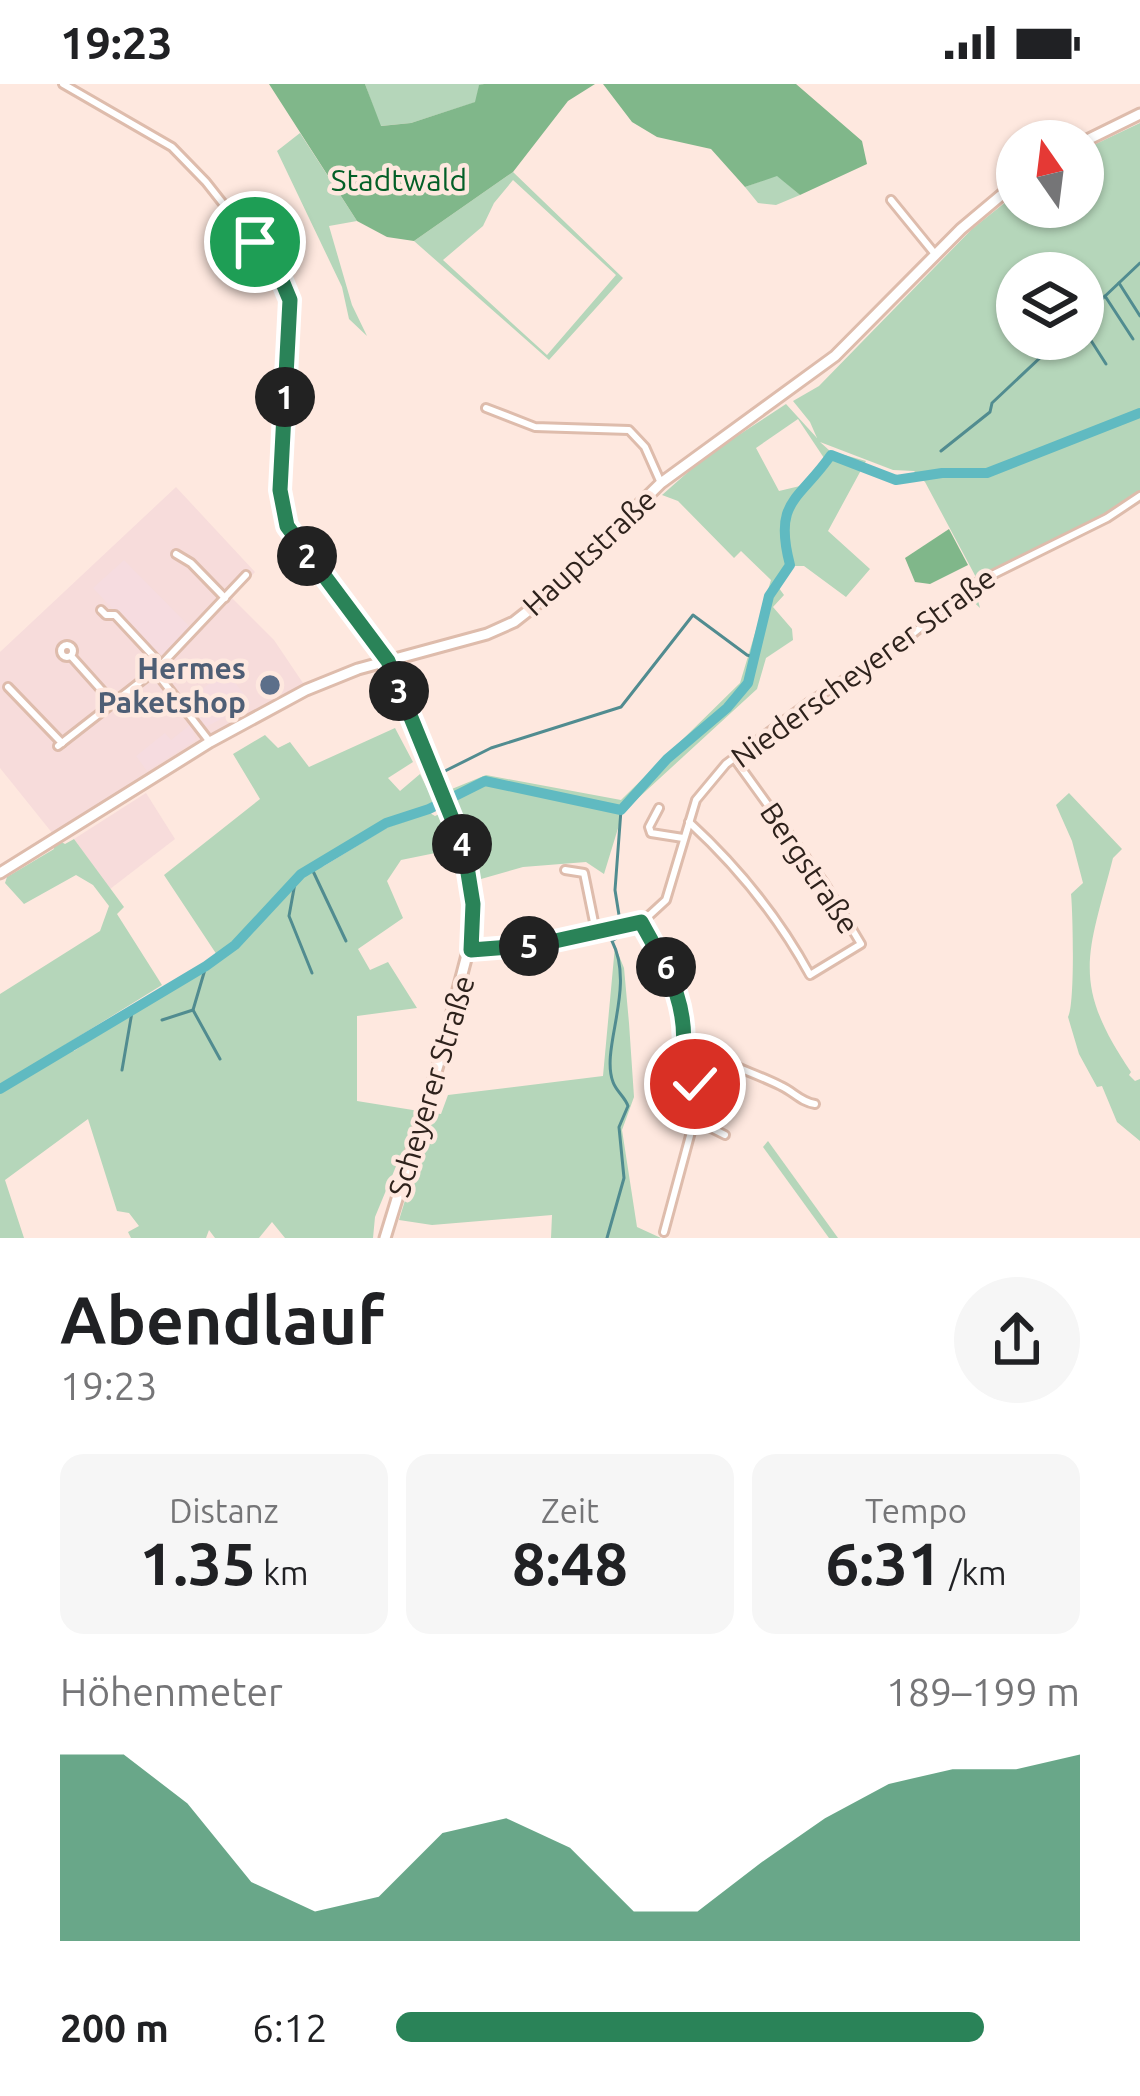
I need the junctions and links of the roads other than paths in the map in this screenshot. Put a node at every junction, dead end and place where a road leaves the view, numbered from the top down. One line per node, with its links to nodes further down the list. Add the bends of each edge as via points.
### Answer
1 (63, 84): 15 (street, via 172,147 280,276 290,312 280,490 287,526)
2 (1140, 114): 3 (main road)
3 (1104, 132)
4 (891, 200): 6 (street)
5 (996, 200): 6 (main road, Hauptstraße)
6 (935, 254): 8 (main road, Hauptstraße, via 835,356)
7 (486, 408): 8 (street, via 545,428 629,430)
8 (661, 484): 15 (main road, Hauptstraße, via 514,622)
9 (1140, 496): 20 (street, Niederscheyerer Straße, via 974,585)
10 (176, 554): 12 (street)
11 (246, 574): 12 (street)
12 (225, 598): 16 (street)
13 (101, 610): 16 (street, via 115,615)
14 (71, 656): 18 (street)
15 (388, 661): 19 (main road, Hauptstraße, via 317,685); 28 (main road, Scheyerer Straße, via 464,848)
16 (158, 668): 18 (street); 19 (street)
17 (8, 687): 18 (street, via 60,745)
18 (114, 704)
19 (210, 742): 25 (main road, Hauptstraße)
20 (734, 758): 22 (street, Niederscheyerer Straße, via 712,776); 22 (street, Bergstraße, via 861,944 810,975 742,874)
21 (659, 808): 23 (street, via 651,833)
22 (688, 821): 23 (street, Niederscheyerer Straße)
23 (683, 838): 26 (street, Niederscheyerer Straße, via 666,901)
24 (565, 870): 27 (street, via 584,873)
25 (0, 873)
26 (641, 922): 27 (street); 29 (street, via 676,990)
27 (596, 932): 28 (street)
28 (471, 950): 36 (main road, Scheyerer Straße)
29 (687, 1035): 30 (street, via 681,1067); 32 (street, via 733,1068)
30 (695, 1084): 31 (street); 33 (street)
31 (735, 1095)
32 (815, 1104)
33 (695, 1117): 34 (street); 35 (street)
34 (725, 1135)
35 (664, 1232)
36 (385, 1238)

